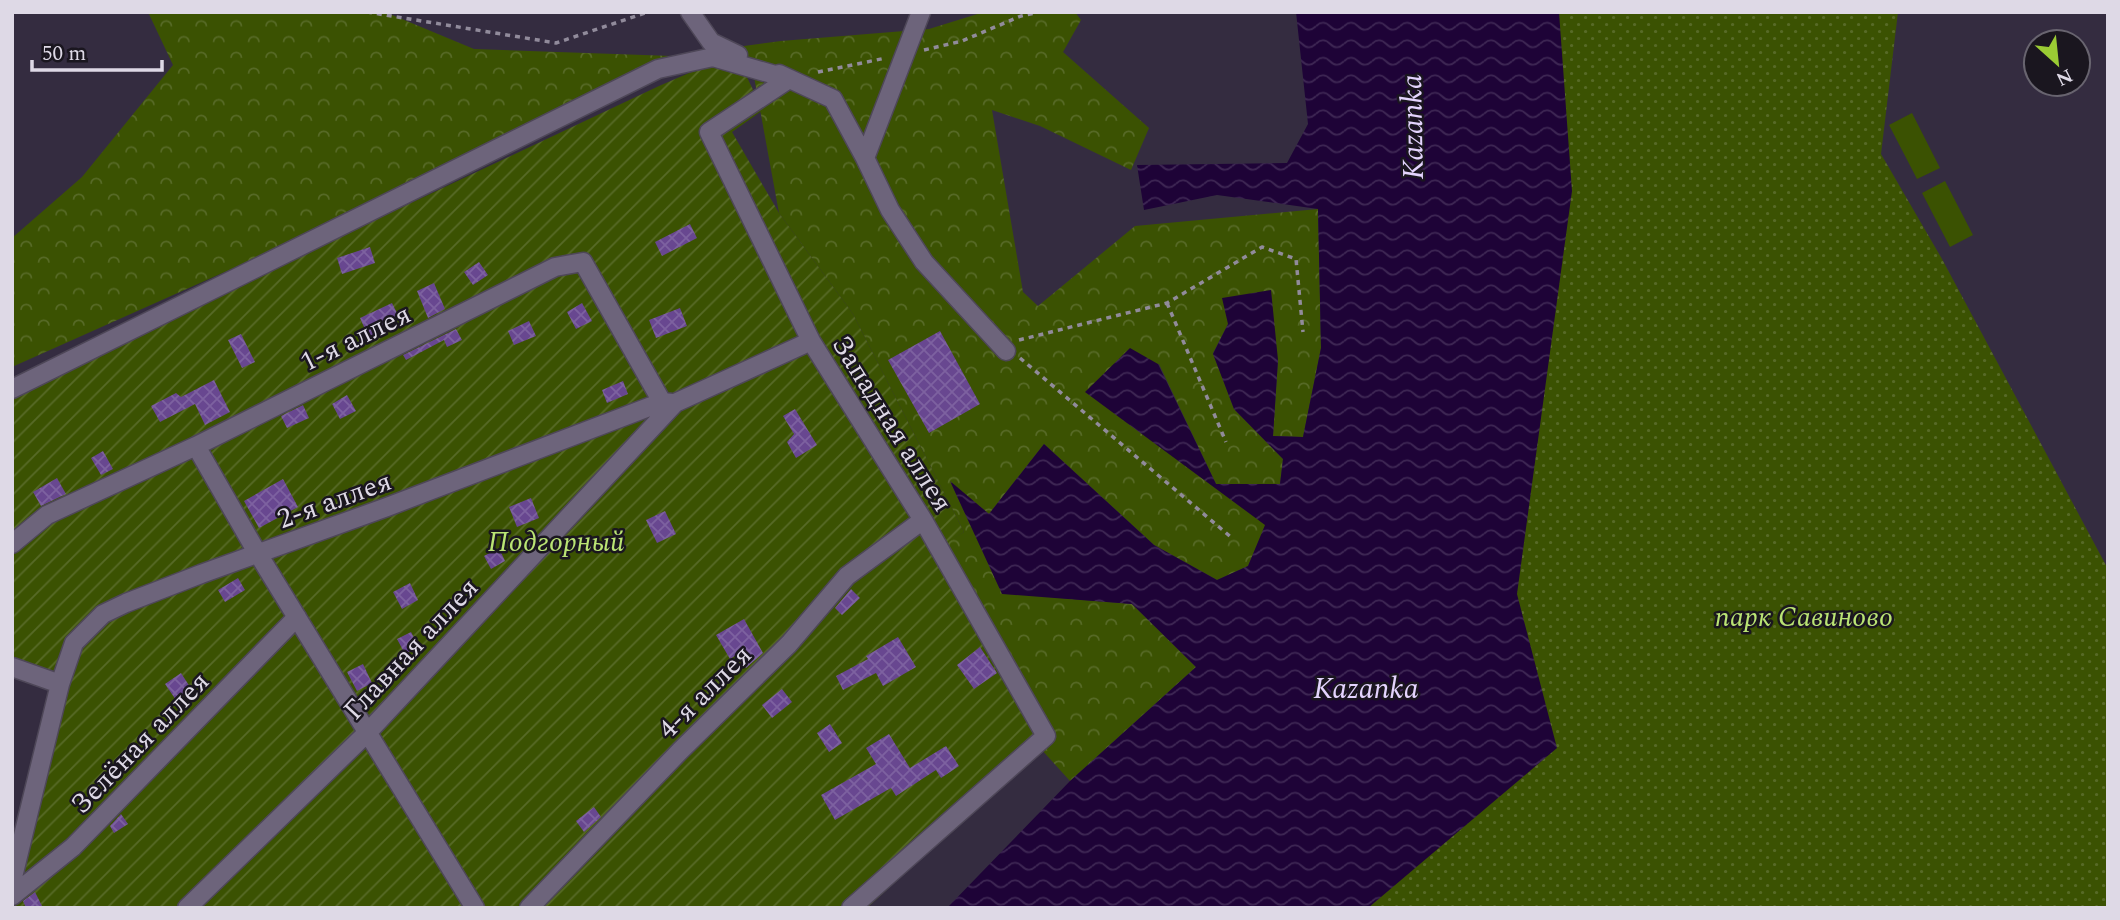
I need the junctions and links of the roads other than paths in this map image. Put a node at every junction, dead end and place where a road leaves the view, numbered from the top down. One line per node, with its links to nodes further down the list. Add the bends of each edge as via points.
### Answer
1 (690, 12): 3 (lane, via 711,42)
2 (921, 12): 4 (lane)
3 (789, 79): 4 (lane, via 833,99); 5 (lane, Западная аллея, via 709,132); 7 (lane, via 713,57 658,69)
4 (865, 158): 6 (lane, via 890,210 924,262)
5 (811, 341): 8 (lane, Главная аллея); 10 (lane, Западная аллея)
6 (1011, 348)
7 (12, 389)
8 (669, 402): 9 (lane, 1-я аллея, via 583,262 555,267); 12 (lane, 2-я аллея); 16 (lane, Главная аллея)
9 (196, 446): 11 (lane, 1-я аллея, via 47,515); 12 (lane)
10 (922, 520): 21 (lane, 4-я аллея, via 847,576 789,644); 22 (lane, Западная аллея, via 1045,736)
11 (12, 544)
12 (258, 554): 13 (lane); 15 (lane, 2-я аллея, via 103,614 74,643)
13 (297, 617): 16 (lane); 18 (lane, Зелёная аллея, via 73,847)
14 (12, 667): 15 (lane)
15 (60, 684): 17 (lane, 2-я аллея)
16 (368, 732): 19 (lane, Главная аллея); 20 (lane)
17 (12, 881)
18 (12, 896)
19 (187, 908)
20 (475, 908)
21 (529, 908)
22 (851, 908)

